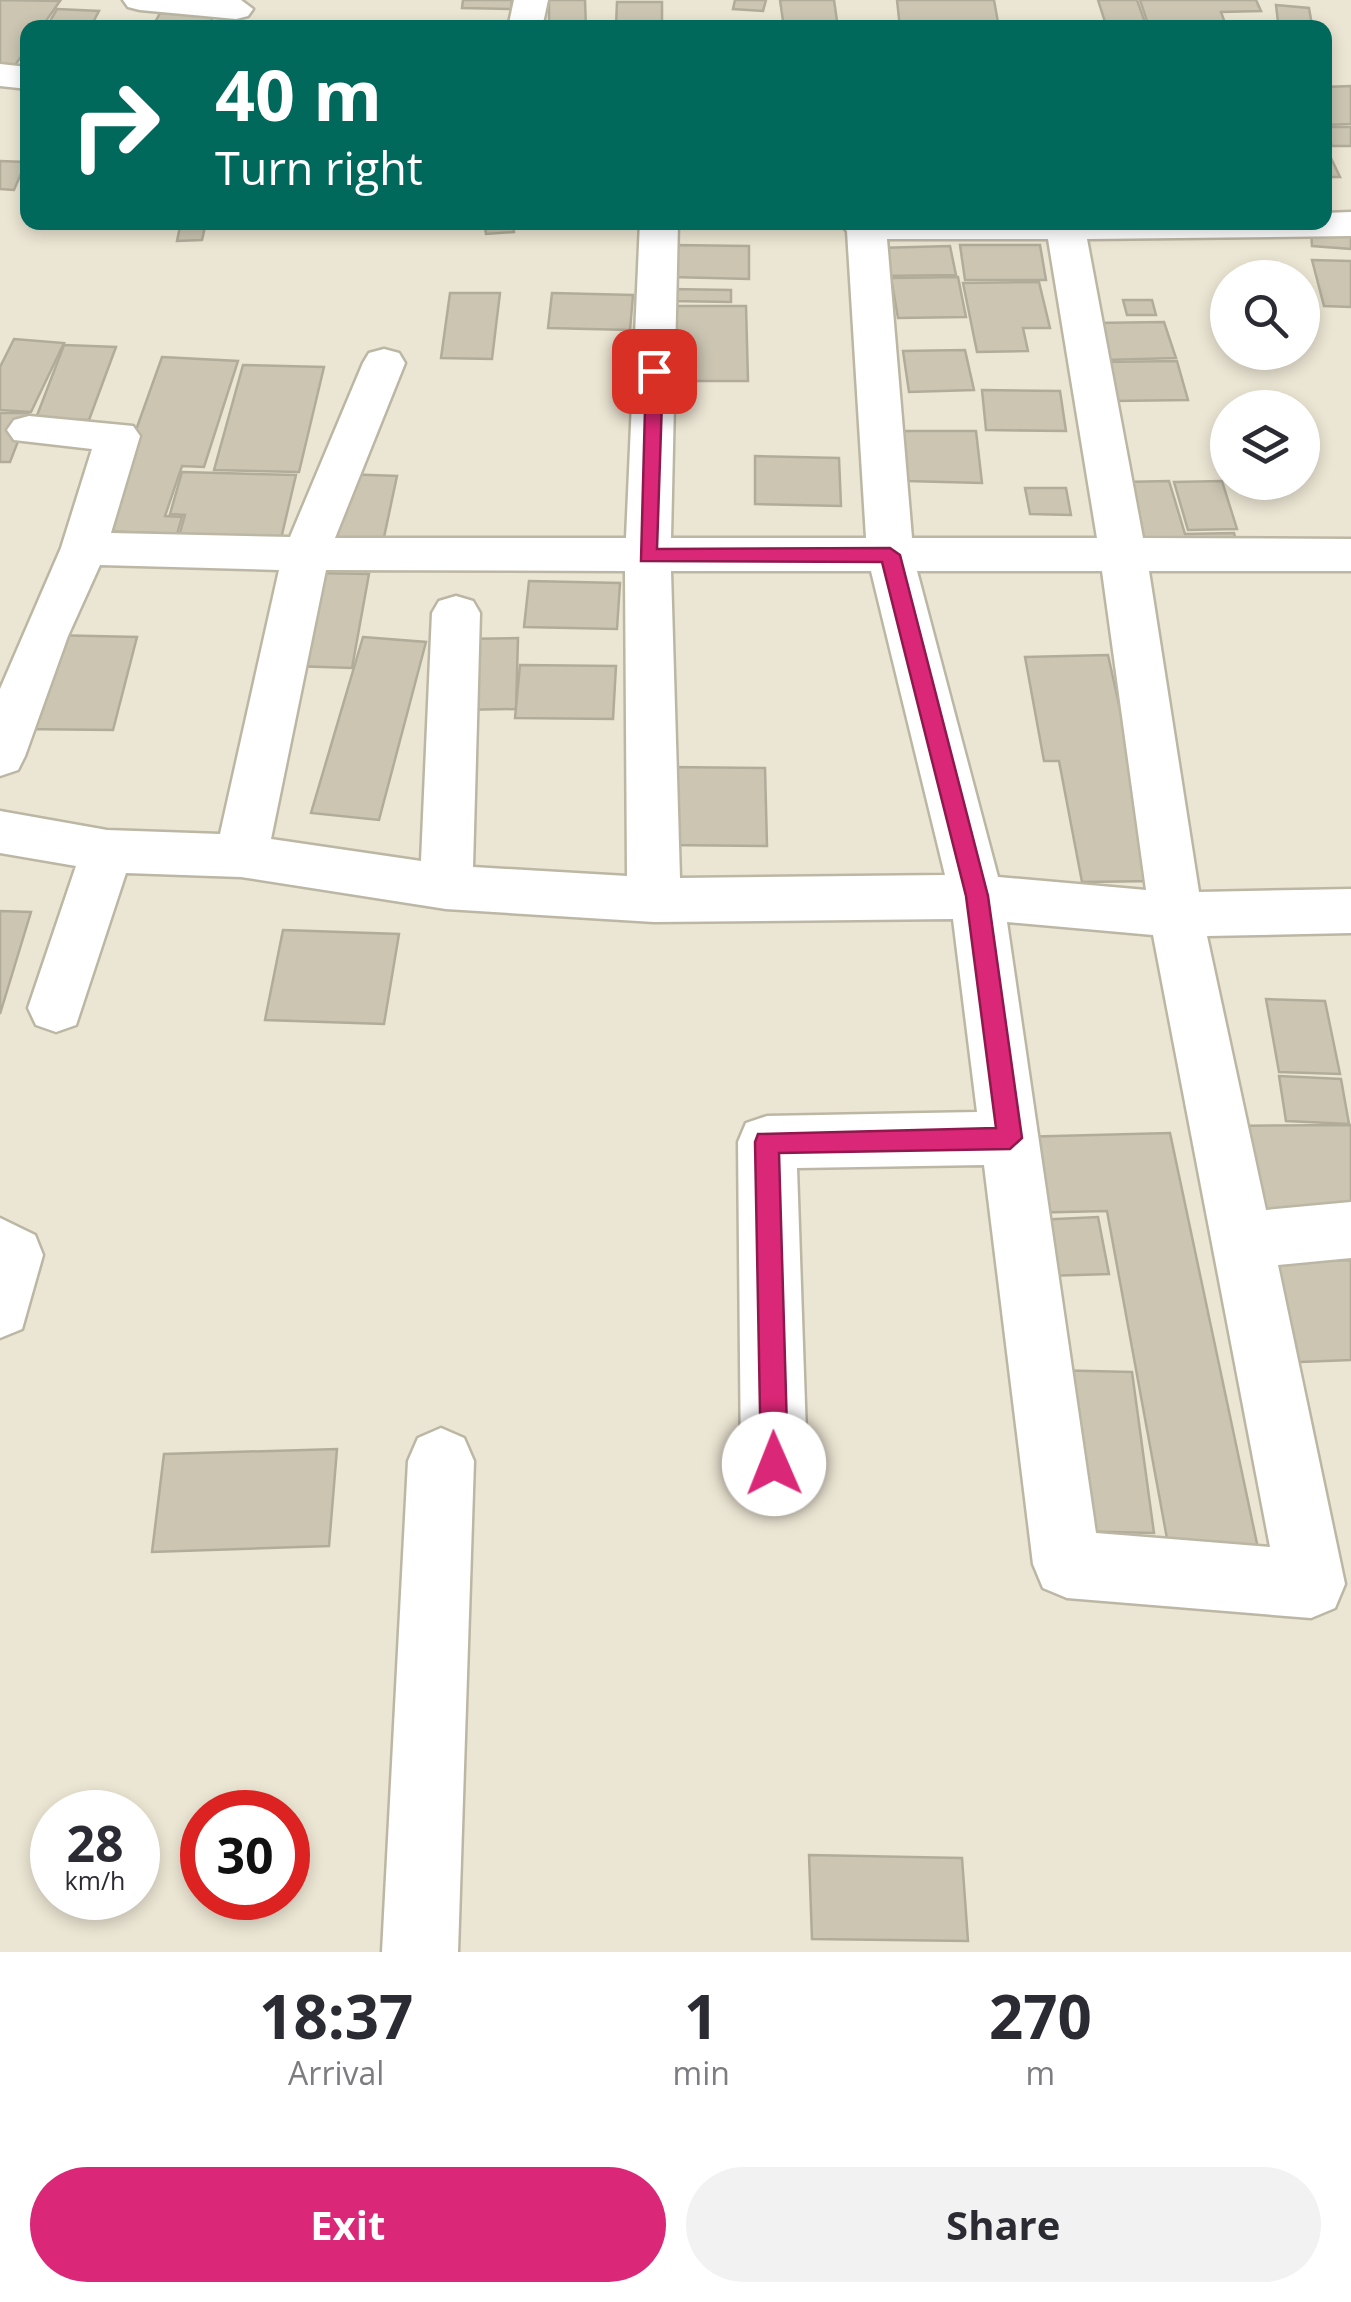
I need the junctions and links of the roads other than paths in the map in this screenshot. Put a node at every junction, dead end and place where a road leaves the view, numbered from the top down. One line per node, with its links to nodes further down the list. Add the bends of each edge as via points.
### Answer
1 (140, 0): 2 (street)
2 (234, 12)
3 (659, 230): 12 (street)
4 (862, 230): 11 (street)
5 (1065, 230): 10 (street)
6 (384, 362): 9 (street)
7 (28, 430): 8 (street, via 118,436)
8 (84, 548): 9 (street); 15 (street)
9 (306, 554): 12 (street); 18 (street)
10 (1123, 554): 11 (street); 13 (street); 23 (street)
11 (890, 555): 12 (street); 20 (street)
12 (648, 556): 21 (street)
13 (1351, 556)
14 (456, 613): 19 (street)
15 (0, 756)
16 (0, 832): 17 (street)
17 (107, 851): 18 (street); 24 (street)
18 (241, 856): 19 (street)
19 (446, 887): 21 (street)
20 (977, 896): 21 (street); 23 (street); 25 (street)
21 (654, 900)
22 (1351, 911): 23 (street)
23 (1176, 915): 27 (street)
24 (56, 1008)
25 (1010, 1138): 27 (street, via 1066,1564 1312,1584); 31 (street, via 767,1142)
26 (1351, 1230): 27 (street)
27 (1242, 1240)
28 (0, 1246): 29 (street, via 13,1254)
29 (0, 1308)
30 (441, 1461): 32 (street)
31 (774, 1464)
32 (420, 1952)

